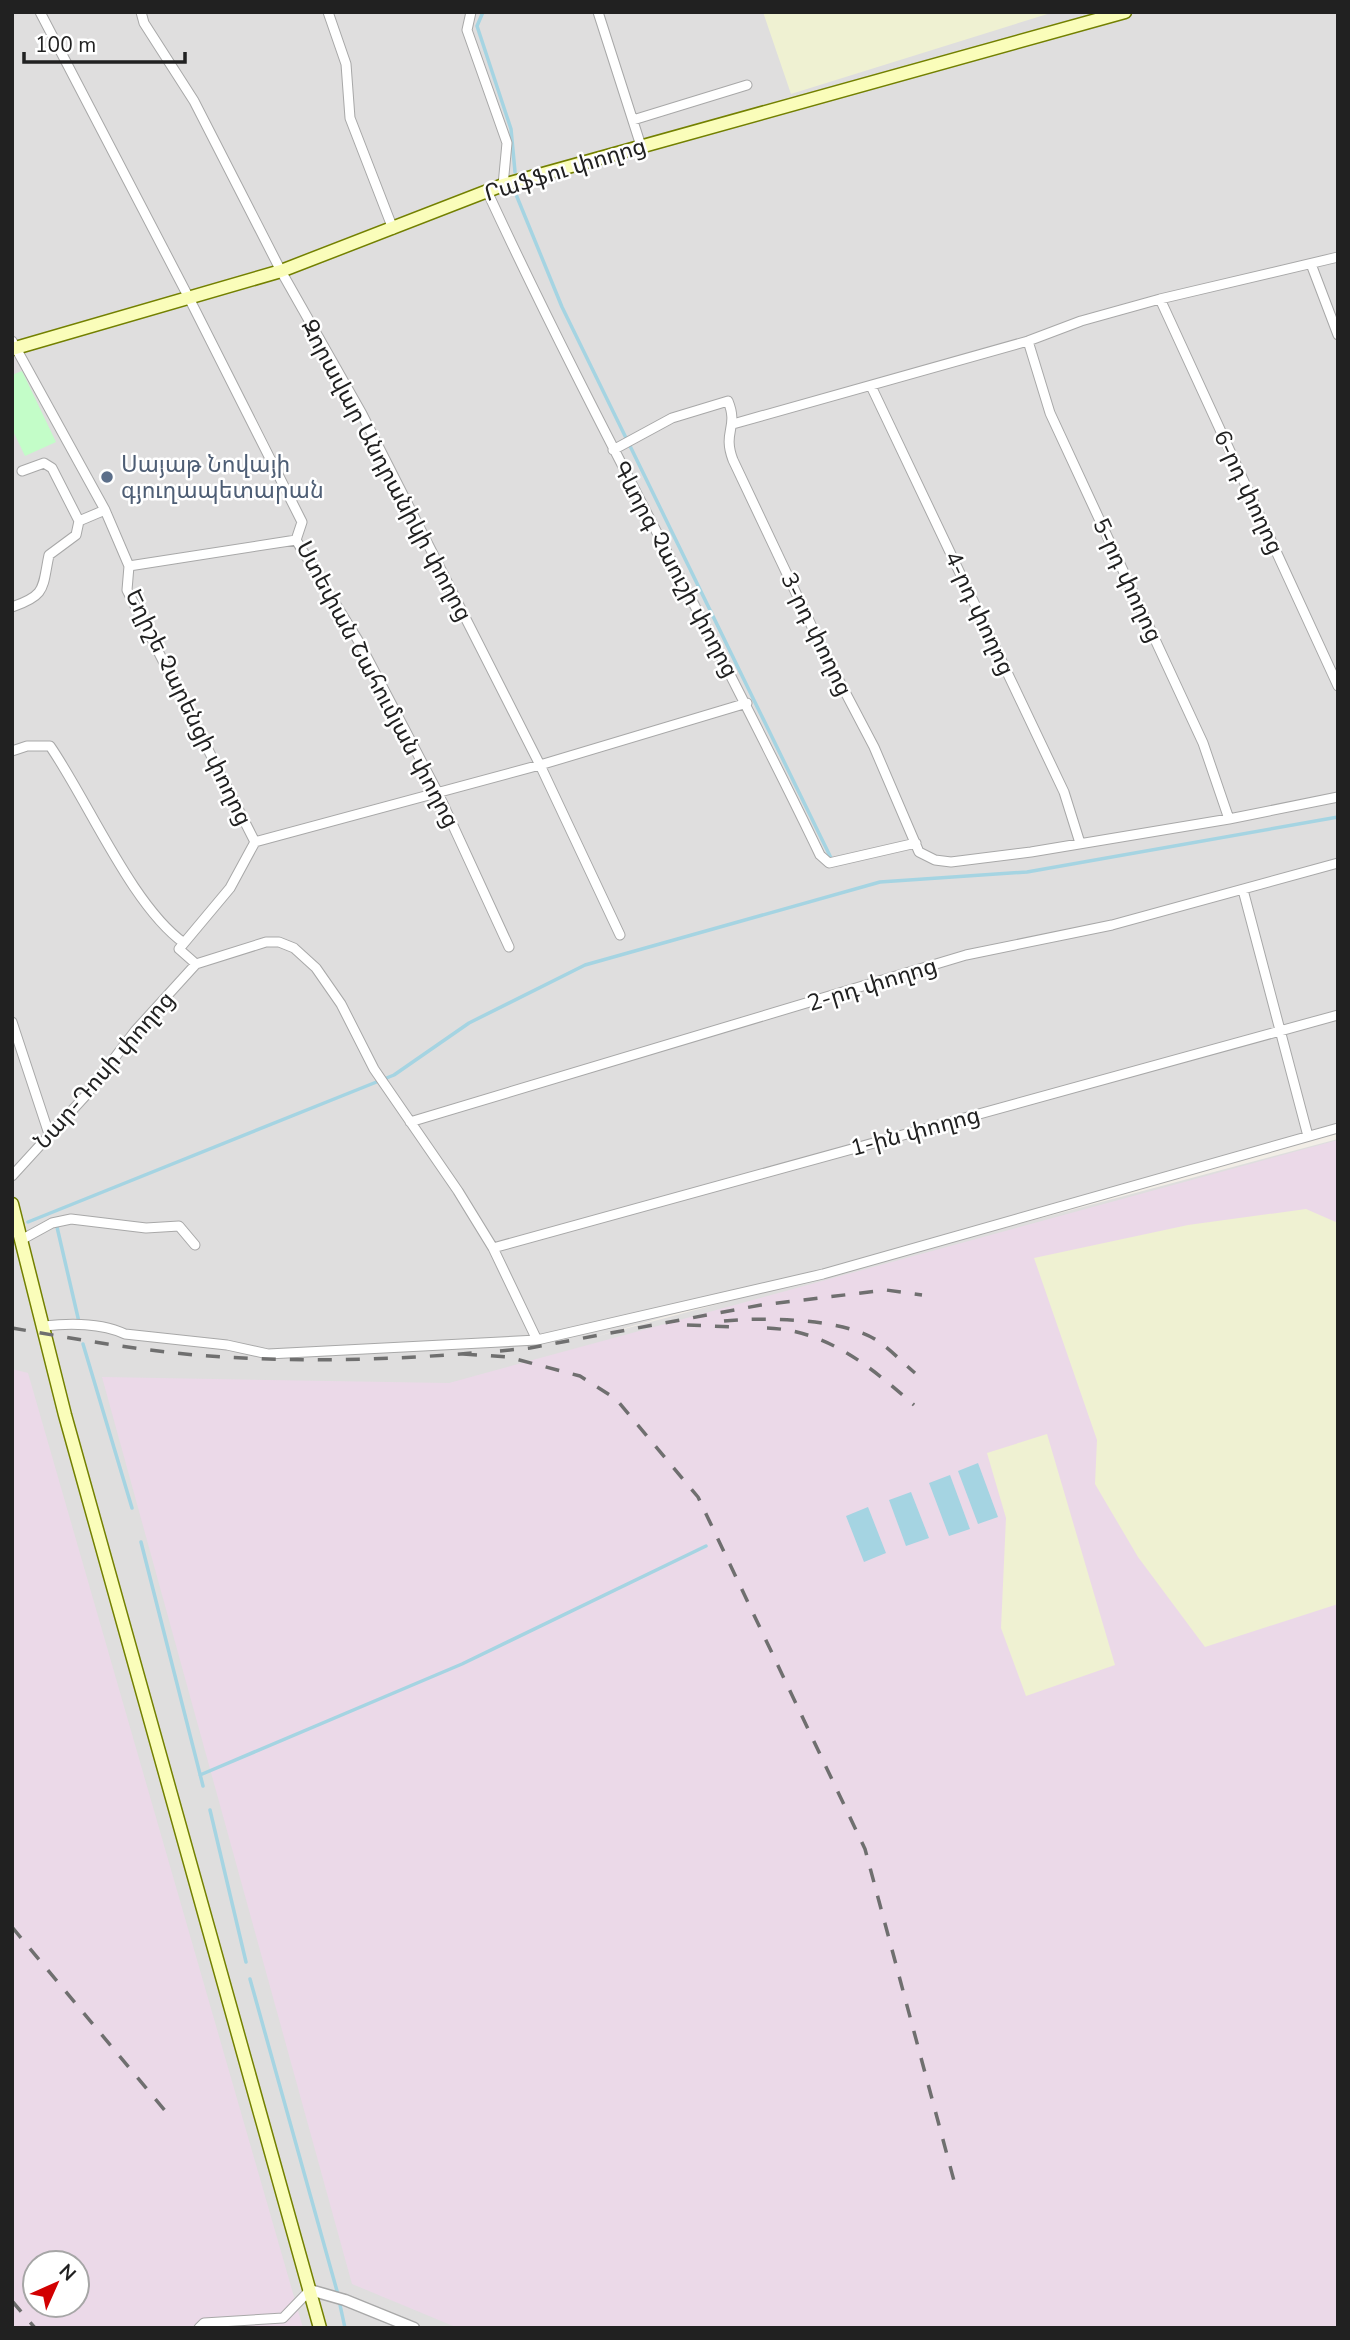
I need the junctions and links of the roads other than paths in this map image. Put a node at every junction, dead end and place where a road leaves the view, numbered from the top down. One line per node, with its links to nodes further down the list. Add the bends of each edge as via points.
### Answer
1 (40, 12): 16 (street, Ստեփան Շահումյան փողոց)
2 (141, 12): 15 (street, Զորավար Անդրանիկի փողոց, via 194,102)
3 (328, 12): 12 (street, via 346,64 350,118)
4 (471, 12): 10 (street, via 467,30 507,143)
5 (598, 12): 8 (street)
6 (1125, 12): 9 (main road, Րաֆֆու փողոց)
7 (747, 85): 8 (street)
8 (633, 120): 9 (street)
9 (641, 146): 10 (main road, Րաֆֆու փողոց)
10 (503, 185): 11 (main road, Րաֆֆու փողոց)
11 (487, 191): 12 (main road, Րաֆֆու փողոց); 23 (street, Գևորգ Չաուշի փողոց)
12 (393, 229): 15 (main road, Րաֆֆու փողոց)
13 (1338, 257): 14 (street)
14 (1311, 264): 17 (street); 18 (street)
15 (281, 271): 16 (main road, Րաֆֆու փողոց); 33 (street, Զորավար Անդրանիկի փողոց, via 362,414)
16 (190, 298): 20 (main road, Րաֆֆու փողոց); 27 (street, Ստեփան Շահումյան փողոց, via 302,522)
17 (1160, 299): 19 (street); 30 (street, 6-րդ փողոց)
18 (1338, 335)
19 (1028, 341): 21 (street); 36 (street, 5-րդ փողոց, via 1051,413 1203,743)
20 (14, 346): 25 (street, Եղիշե Չարենցի փողոց)
21 (871, 386): 22 (street); 38 (street, 4-րդ փողոց, via 1064,792)
22 (733, 424): 23 (street, via 728,401 672,418); 39 (street, 3-րդ փողոց, via 727,436 733,460)
23 (613, 450): 31 (street, Գևորգ Չաուշի փողոց)
24 (22, 471): 26 (street, via 44,463 52,468)
25 (104, 510): 26 (street); 28 (street, Եղիշե Չարենցի փողոց)
26 (79, 521): 29 (street, via 76,535 49,555 44,588 34,600)
27 (296, 540): 28 (street); 34 (street, Ստեփան Շահումյան փողոց, via 359,642)
28 (129, 566): 37 (street, Եղիշե Չարենցի փողոց, via 127,590)
29 (12, 607)
30 (1338, 686)
31 (747, 703): 33 (street); 39 (street, Գևորգ Չաուշի փողոց, via 820,855 829,863)
32 (12, 751): 43 (street, via 50,746 119,863 166,930)
33 (540, 765): 34 (street); 42 (street, Զորավար Անդրանիկի փողոց)
34 (438, 793): 37 (street); 44 (street, Ստեփան Շահումյան փողոց)
35 (1338, 797): 36 (street)
36 (1228, 819): 38 (street)
37 (255, 842): 43 (street, Եղիշե Չարենցի փողոց, via 230,888)
38 (1080, 842): 39 (street, via 951,862 919,852)
39 (916, 843)
40 (1338, 863): 41 (street, 2-րդ փողոց)
41 (1243, 890): 48 (street); 49 (street, 2-րդ փողոց, via 1112,925 965,956)
42 (620, 935)
43 (184, 943): 45 (street, via 179,949)
44 (509, 947)
45 (196, 964): 49 (street, via 266,942 294,948 316,968 341,1004 373,1069); 51 (street, Նար-Դոսի փողոց)
46 (1338, 1015): 48 (street, 1-ին փողոց)
47 (12, 1022): 51 (street)
48 (1281, 1031): 52 (street); 57 (street, 1-ին փողոց)
49 (410, 1122): 57 (street)
50 (1338, 1128): 52 (street)
51 (49, 1134): 53 (street, Նար-Դոսի փողոց)
52 (1308, 1136): 59 (street, via 823,1274)
53 (12, 1176)
54 (12, 1203): 55 (main road)
55 (21, 1240): 56 (street, via 52,1223 71,1219 146,1228 180,1226); 58 (main road)
56 (195, 1245)
57 (493, 1248): 59 (street)
58 (44, 1326): 59 (street, via 115,1330 268,1354); 60 (main road, via 167,1789)
59 (537, 1340)
60 (310, 2290): 61 (street, via 283,2318 204,2323); 62 (main road); 63 (street)
61 (199, 2328)
62 (320, 2328)
63 (414, 2328)

